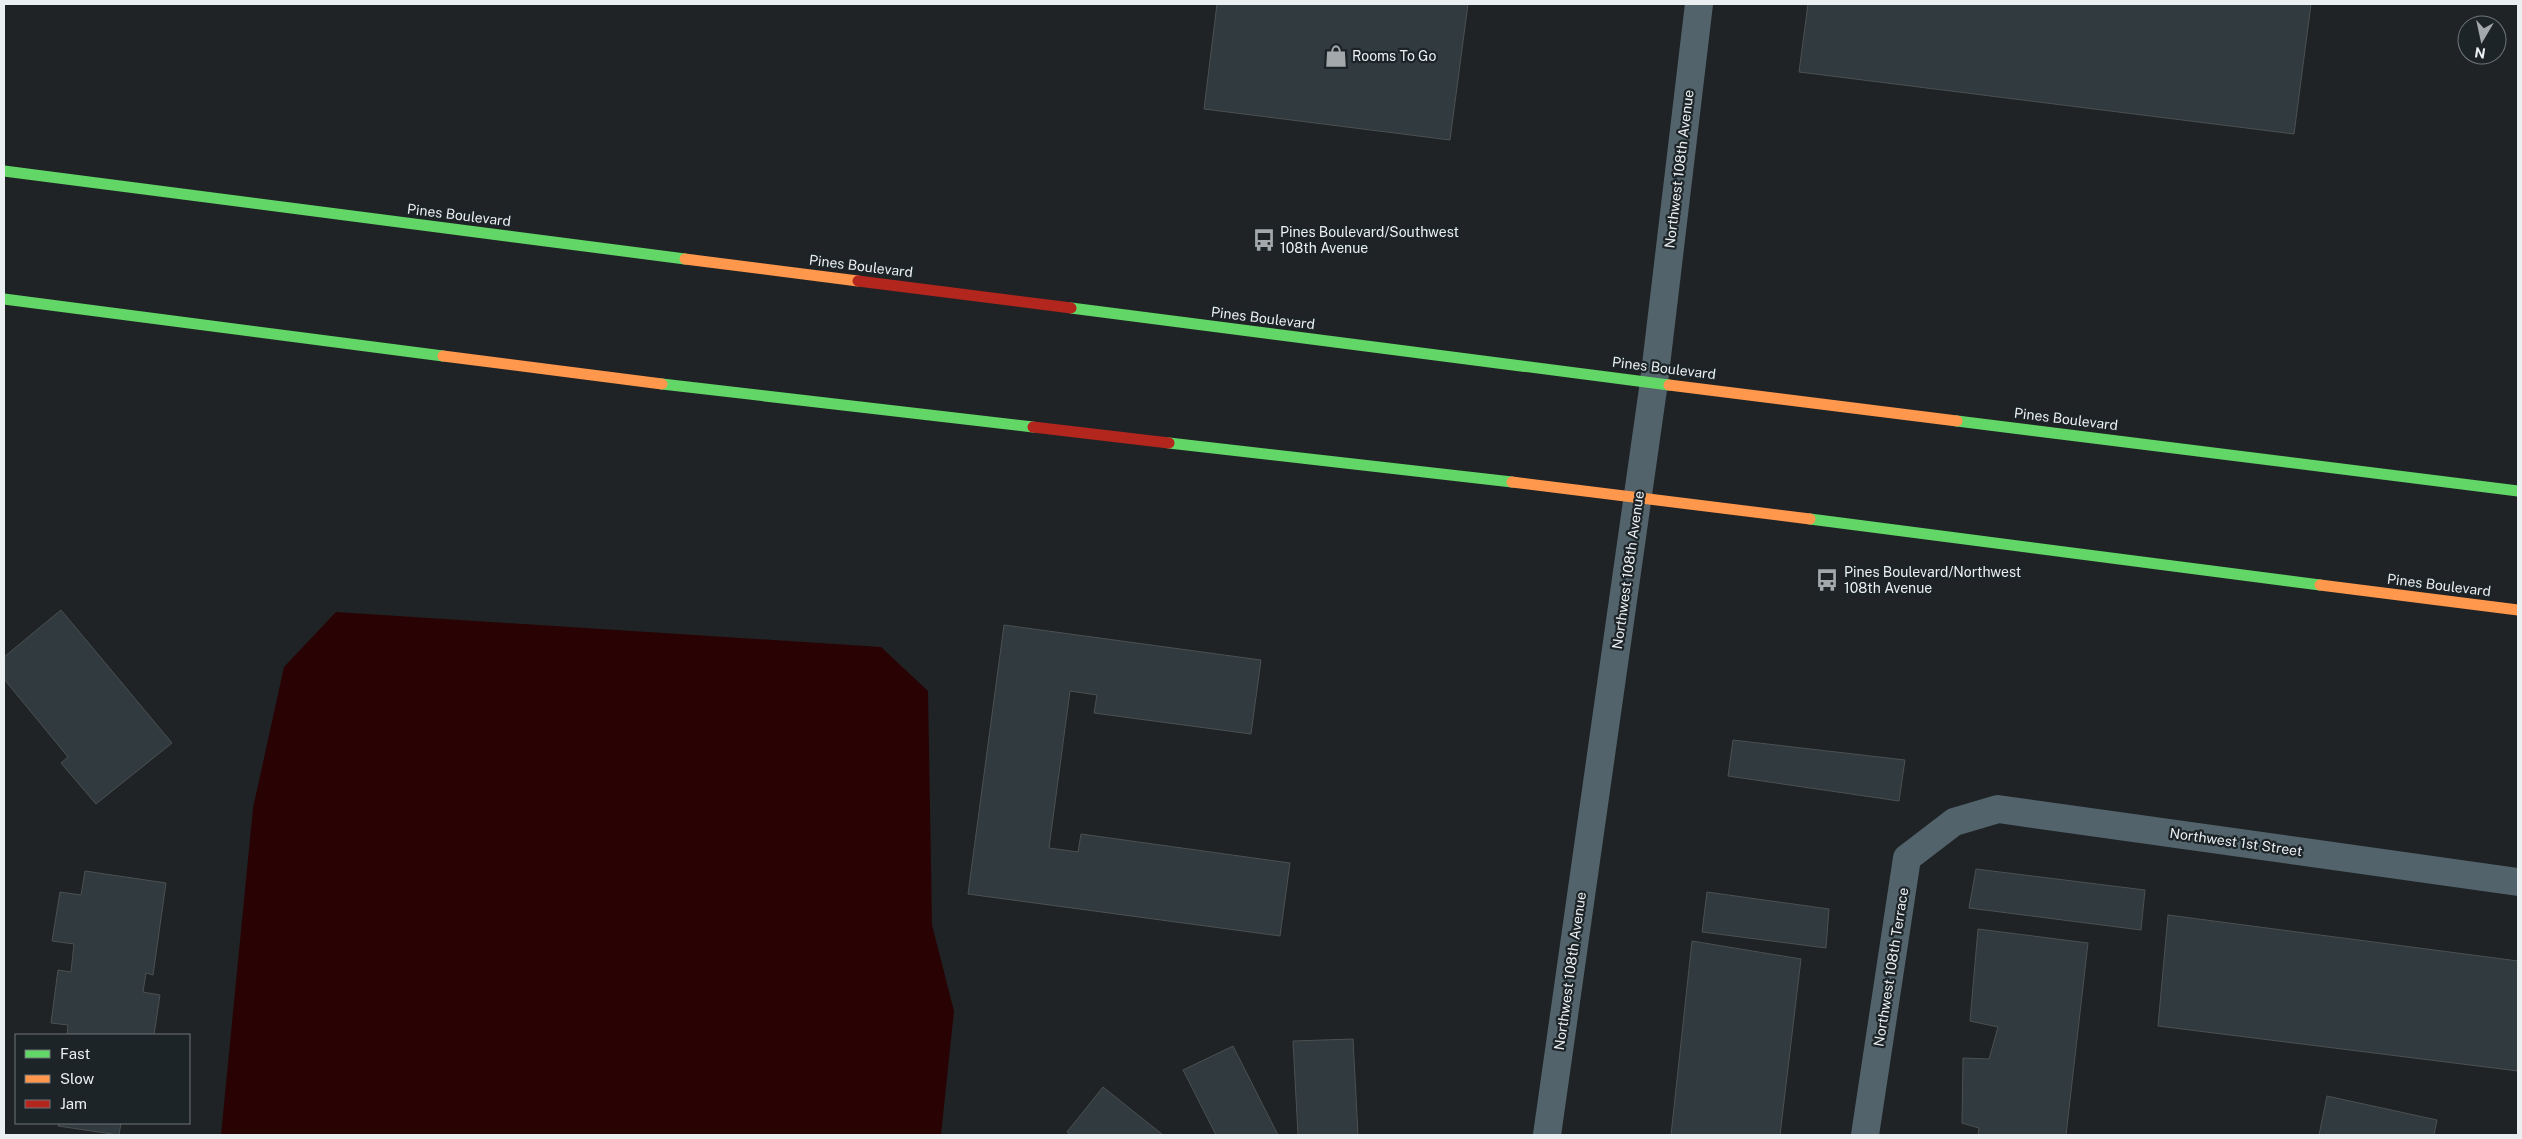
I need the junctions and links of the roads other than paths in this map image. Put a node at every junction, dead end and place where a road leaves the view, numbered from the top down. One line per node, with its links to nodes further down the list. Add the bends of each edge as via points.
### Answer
1 (1699, 4): 4 (street, Northwest 108th Avenue)
2 (4, 171): 4 (highway, Pines Boulevard)
3 (4, 299): 6 (highway, Pines Boulevard, via 694,388)
4 (1654, 382): 5 (highway, Pines Boulevard); 6 (street, Northwest 108th Avenue)
5 (2518, 491)
6 (1638, 497): 7 (highway, Pines Boulevard); 10 (street, Northwest 108th Avenue)
7 (2518, 610)
8 (1954, 822): 9 (street, Northwest 1st Street, via 1998,809); 11 (street, Northwest 108th Terrace, via 1907,858)
9 (2518, 882)
10 (1547, 1135)
11 (1865, 1135)

